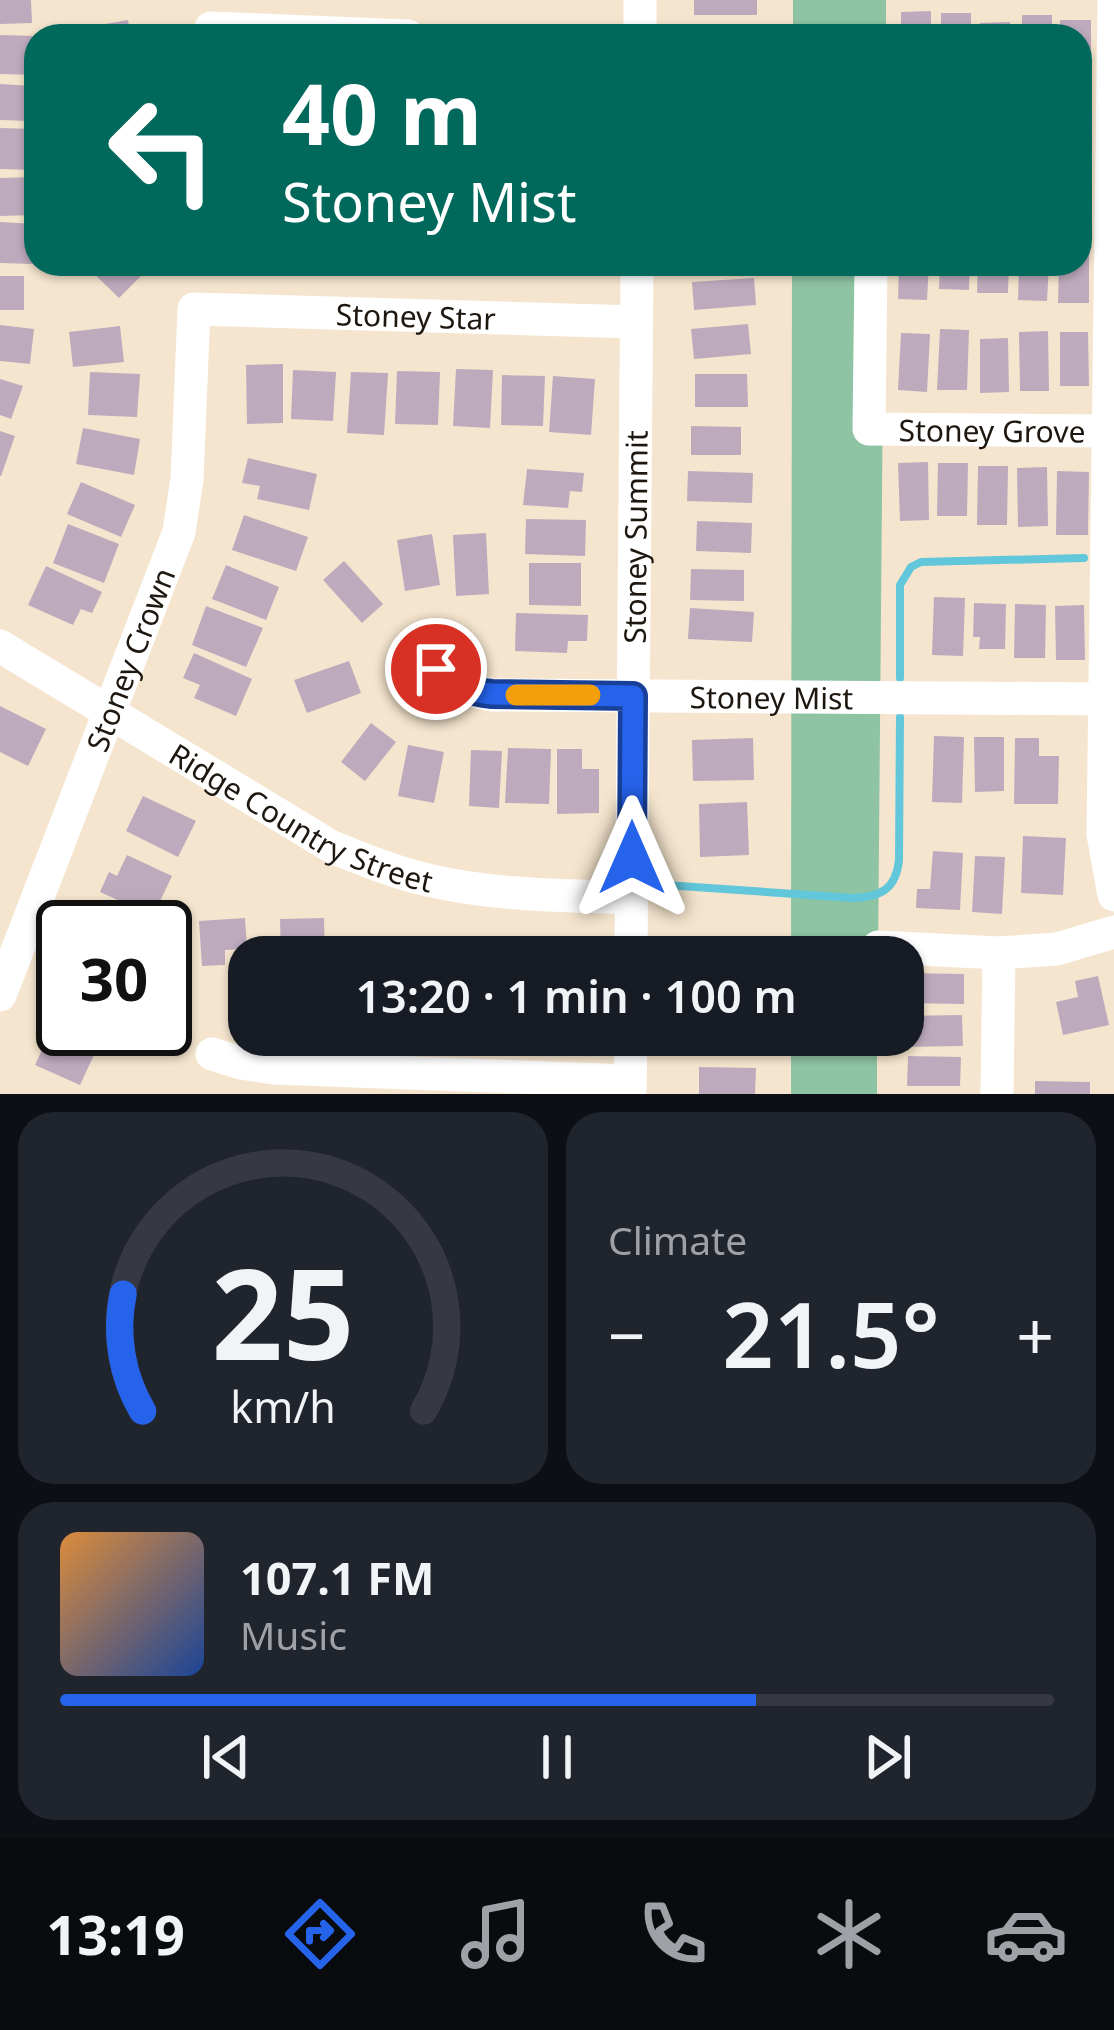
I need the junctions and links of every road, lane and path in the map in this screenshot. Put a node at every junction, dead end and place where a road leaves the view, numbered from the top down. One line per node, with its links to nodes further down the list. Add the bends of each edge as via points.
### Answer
1 (1114, 0): 2 (street)
2 (1101, 201): 7 (street)
3 (637, 276): 6 (street, Stoney Summit)
4 (871, 276): 7 (street, Stoney Grove, via 869,429)
5 (194, 309): 6 (street, Stoney Star); 12 (street, Stoney Crown, via 179,532)
6 (636, 322): 10 (street, Stoney Summit)
7 (1110, 431): 11 (street)
8 (0, 646): 12 (street, Ridge Country Street)
9 (436, 669): 10 (street, Stoney Mist, via 470,692)
10 (633, 696): 11 (street, Stoney Mist); 14 (street, Stoney Summit)
11 (1109, 699): 13 (street, via 1103,834)
12 (109, 712): 14 (street, Ridge Country Street, via 332,847 381,866 472,889); 19 (street, Stoney Crown)
13 (1114, 895)
14 (632, 898): 16 (street, Stoney Summit)
15 (1114, 932): 18 (street, via 1057,949)
16 (632, 936)
17 (924, 949): 18 (street)
18 (999, 952): 23 (street)
19 (0, 995)
20 (212, 1054): 22 (street, via 274,1068)
21 (631, 1056): 22 (street)
22 (630, 1087)
23 (998, 1094)

